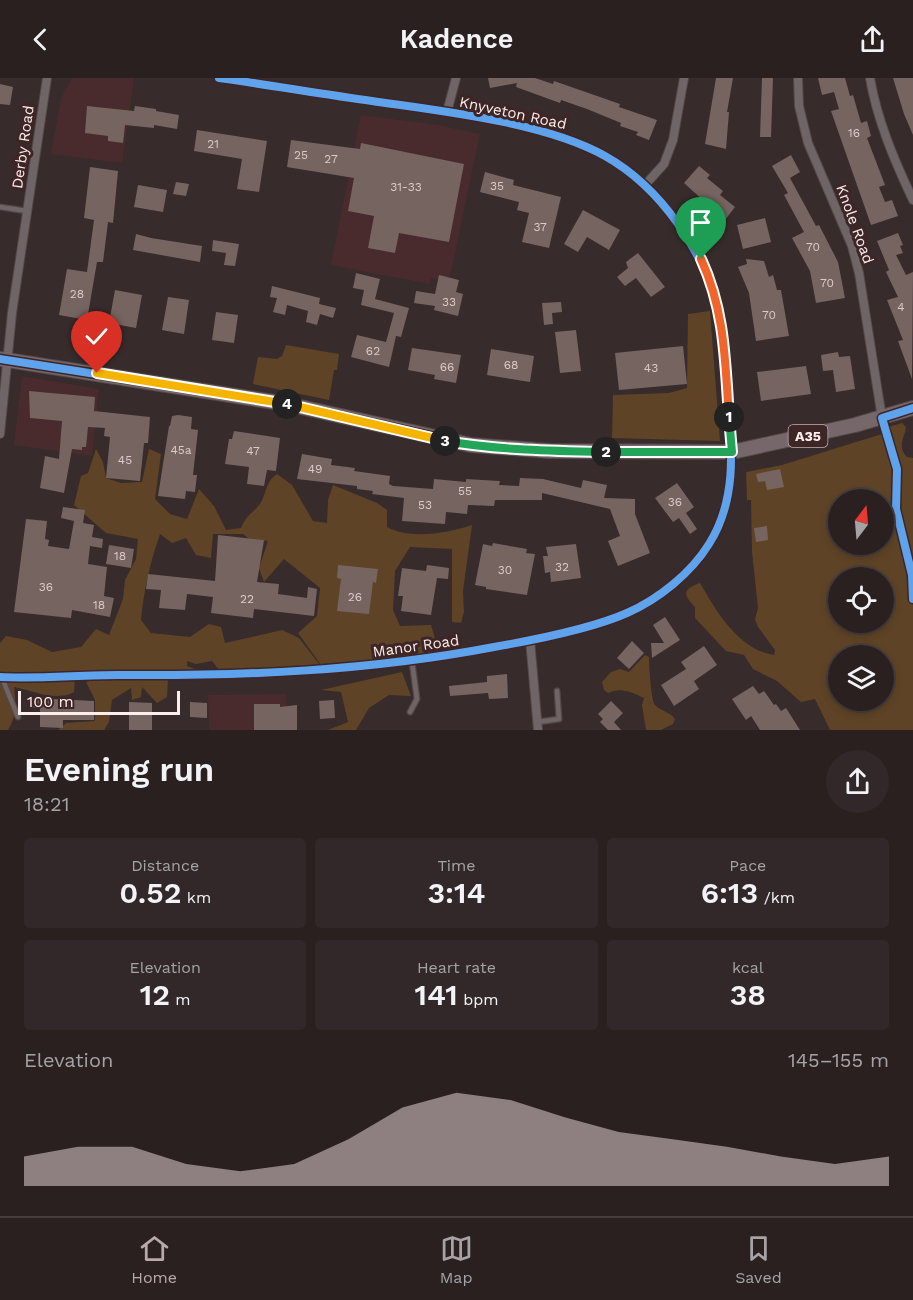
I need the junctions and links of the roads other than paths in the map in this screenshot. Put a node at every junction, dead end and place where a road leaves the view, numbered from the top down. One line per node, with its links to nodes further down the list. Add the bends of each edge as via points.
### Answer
1 (47, 78): 11 (street, Derby Road)
2 (219, 78): 7 (street, Knyveton Road)
3 (456, 78): 7 (street)
4 (684, 78): 8 (street, via 674,140 664,164)
5 (798, 78): 14 (street, Knole Road, via 799,106 808,143 856,264)
6 (870, 78): 9 (street, via 897,166)
7 (447, 112): 8 (street, Knyveton Road, via 571,139 606,156)
8 (645, 185): 16 (street, Knyveton Road, via 691,242 715,291 726,361)
9 (913, 201)
10 (0, 207): 11 (lane)
11 (28, 211): 12 (street, Derby Road)
12 (4, 360): 15 (street, Derby Road); 16 (main road, A35, via 287,404 471,445 550,451)
13 (913, 408): 14 (main road, A35)
14 (882, 418): 16 (main road, A35)
15 (0, 434)
16 (732, 452): 17 (street, Manor Road, via 728,495 717,530 684,574 627,613)
17 (530, 640): 18 (street, Manor Road); 23 (street)
18 (412, 662): 19 (street, Manor Road, via 229,676); 21 (lane, via 417,699)
19 (1, 677): 22 (lane)
20 (557, 691): 23 (lane, via 559,719)
21 (410, 712)
22 (18, 717)
23 (538, 726)

